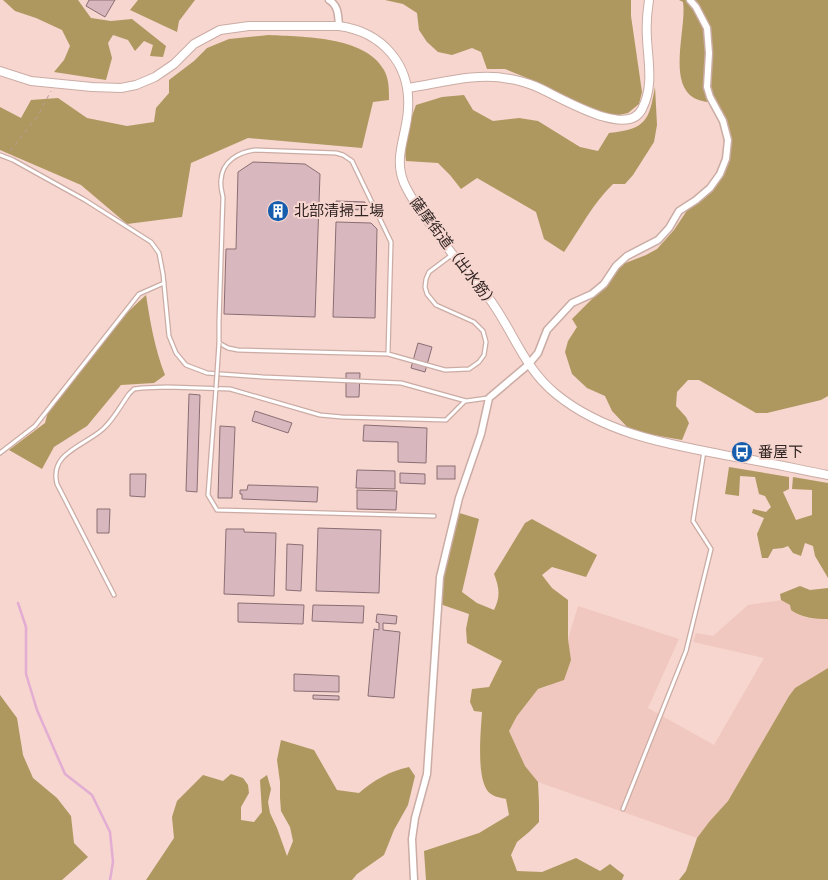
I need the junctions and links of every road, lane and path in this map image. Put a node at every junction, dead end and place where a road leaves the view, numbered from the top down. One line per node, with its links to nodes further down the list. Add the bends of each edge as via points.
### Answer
1 (329, 0): 4 (street, via 338,9)
2 (649, 0): 7 (street, via 646,38 650,80 642,111 630,120 612,120 596,115 535,86 510,79 487,76)
3 (690, 0): 14 (street, via 707,28 707,87 728,140 720,174 710,188 679,211 658,240 627,256 604,284 572,303 547,330 538,353)
4 (339, 26): 6 (street, 薩摩街道（出水筋）, via 220,30 194,44 165,72 136,85 109,88); 7 (street, 薩摩街道（出水筋）, via 366,33 383,44 397,61)
5 (0, 71): 6 (street, 薩摩街道（出水筋）)
6 (54, 84): 9 (path, via 38,117)
7 (408, 88): 10 (street, 薩摩街道（出水筋）, via 408,110 399,161 404,182)
8 (0, 155): 9 (lane)
9 (4, 157): 11 (lane, via 86,200 151,242 159,253)
10 (453, 254): 13 (lane, via 429,272 425,287 436,305 480,327 486,342 479,362 468,369 445,370); 14 (street, 薩摩街道（出水筋）, via 501,315)
11 (164, 283): 17 (lane, via 169,336 176,353 193,368 229,375 401,383); 19 (lane, via 139,294 35,426)
12 (219, 343): 13 (lane, via 238,350); 13 (lane, via 221,180 228,163 236,155 256,150 336,153 352,161 391,242); 15 (lane, bridge)
13 (388, 354)
14 (528, 365): 16 (street); 18 (street, 薩摩街道（出水筋）, via 556,394 601,422 646,438)
15 (216, 388): 17 (lane, via 230,388 320,415 342,417 446,420); 21 (lane, via 208,495 217,510); 22 (lane, via 134,389 102,430 61,458 57,465 57,484)
16 (489, 398): 17 (lane); 24 (street, via 481,434 459,498 440,577 427,774 412,839)
17 (466, 401)
18 (704, 450): 20 (street, 薩摩街道（出水筋）); 23 (lane, via 693,521 711,548 686,651)
19 (0, 453)
20 (828, 475)
21 (434, 516)
22 (114, 595)
23 (623, 809)
24 (414, 880)

